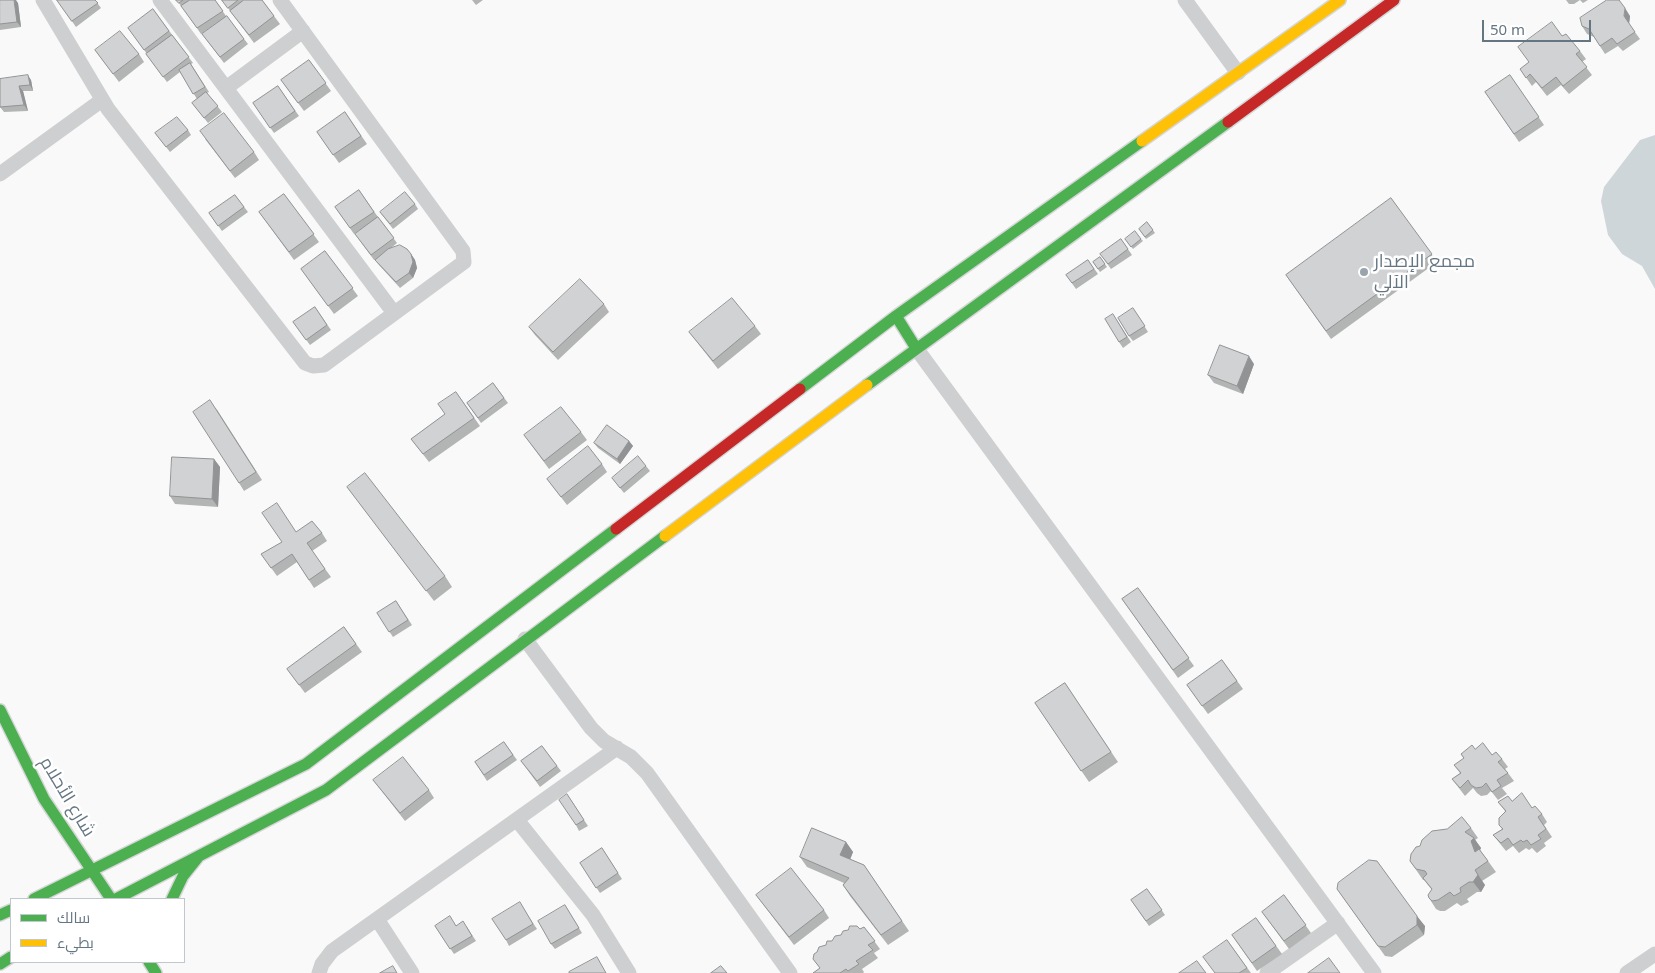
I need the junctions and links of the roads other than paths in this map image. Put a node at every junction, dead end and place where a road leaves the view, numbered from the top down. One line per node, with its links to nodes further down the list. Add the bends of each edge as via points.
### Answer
1 (43, 0): 10 (street)
2 (160, 0): 9 (street)
3 (280, 0): 7 (street)
4 (1185, 0): 8 (street)
5 (1340, 0): 8 (main road)
6 (1394, 0): 14 (main road)
7 (303, 32): 9 (street); 12 (street, via 463,251 464,262)
8 (1238, 74): 13 (main road)
9 (226, 88): 12 (street)
10 (102, 100): 11 (street); 12 (street, via 305,363 324,365)
11 (0, 174)
12 (394, 313)
13 (896, 316): 14 (main road); 20 (main road, via 413,689 306,764)
14 (916, 348): 15 (main road); 26 (street)
15 (525, 639): 17 (street, via 591,728); 19 (main road, via 426,708 326,790)
16 (0, 710): 20 (main road, شارع الأحلام, via 44,799)
17 (617, 748): 18 (street); 31 (street, via 647,773)
18 (517, 820): 25 (street); 30 (street, via 593,915)
19 (199, 856): 23 (main road); 24 (main road, via 183,876)
20 (93, 871): 21 (main road); 22 (main road, شارع الأحلام)
21 (36, 898)
22 (110, 898)
23 (118, 898)
24 (172, 898)
25 (377, 919): 28 (street, via 332,951); 29 (street)
26 (1338, 923): 32 (street); 33 (street)
27 (1655, 954): 34 (street)
28 (319, 973)
29 (412, 973)
30 (629, 973)
31 (790, 973)
32 (1267, 973)
33 (1374, 973)
34 (1627, 973)

